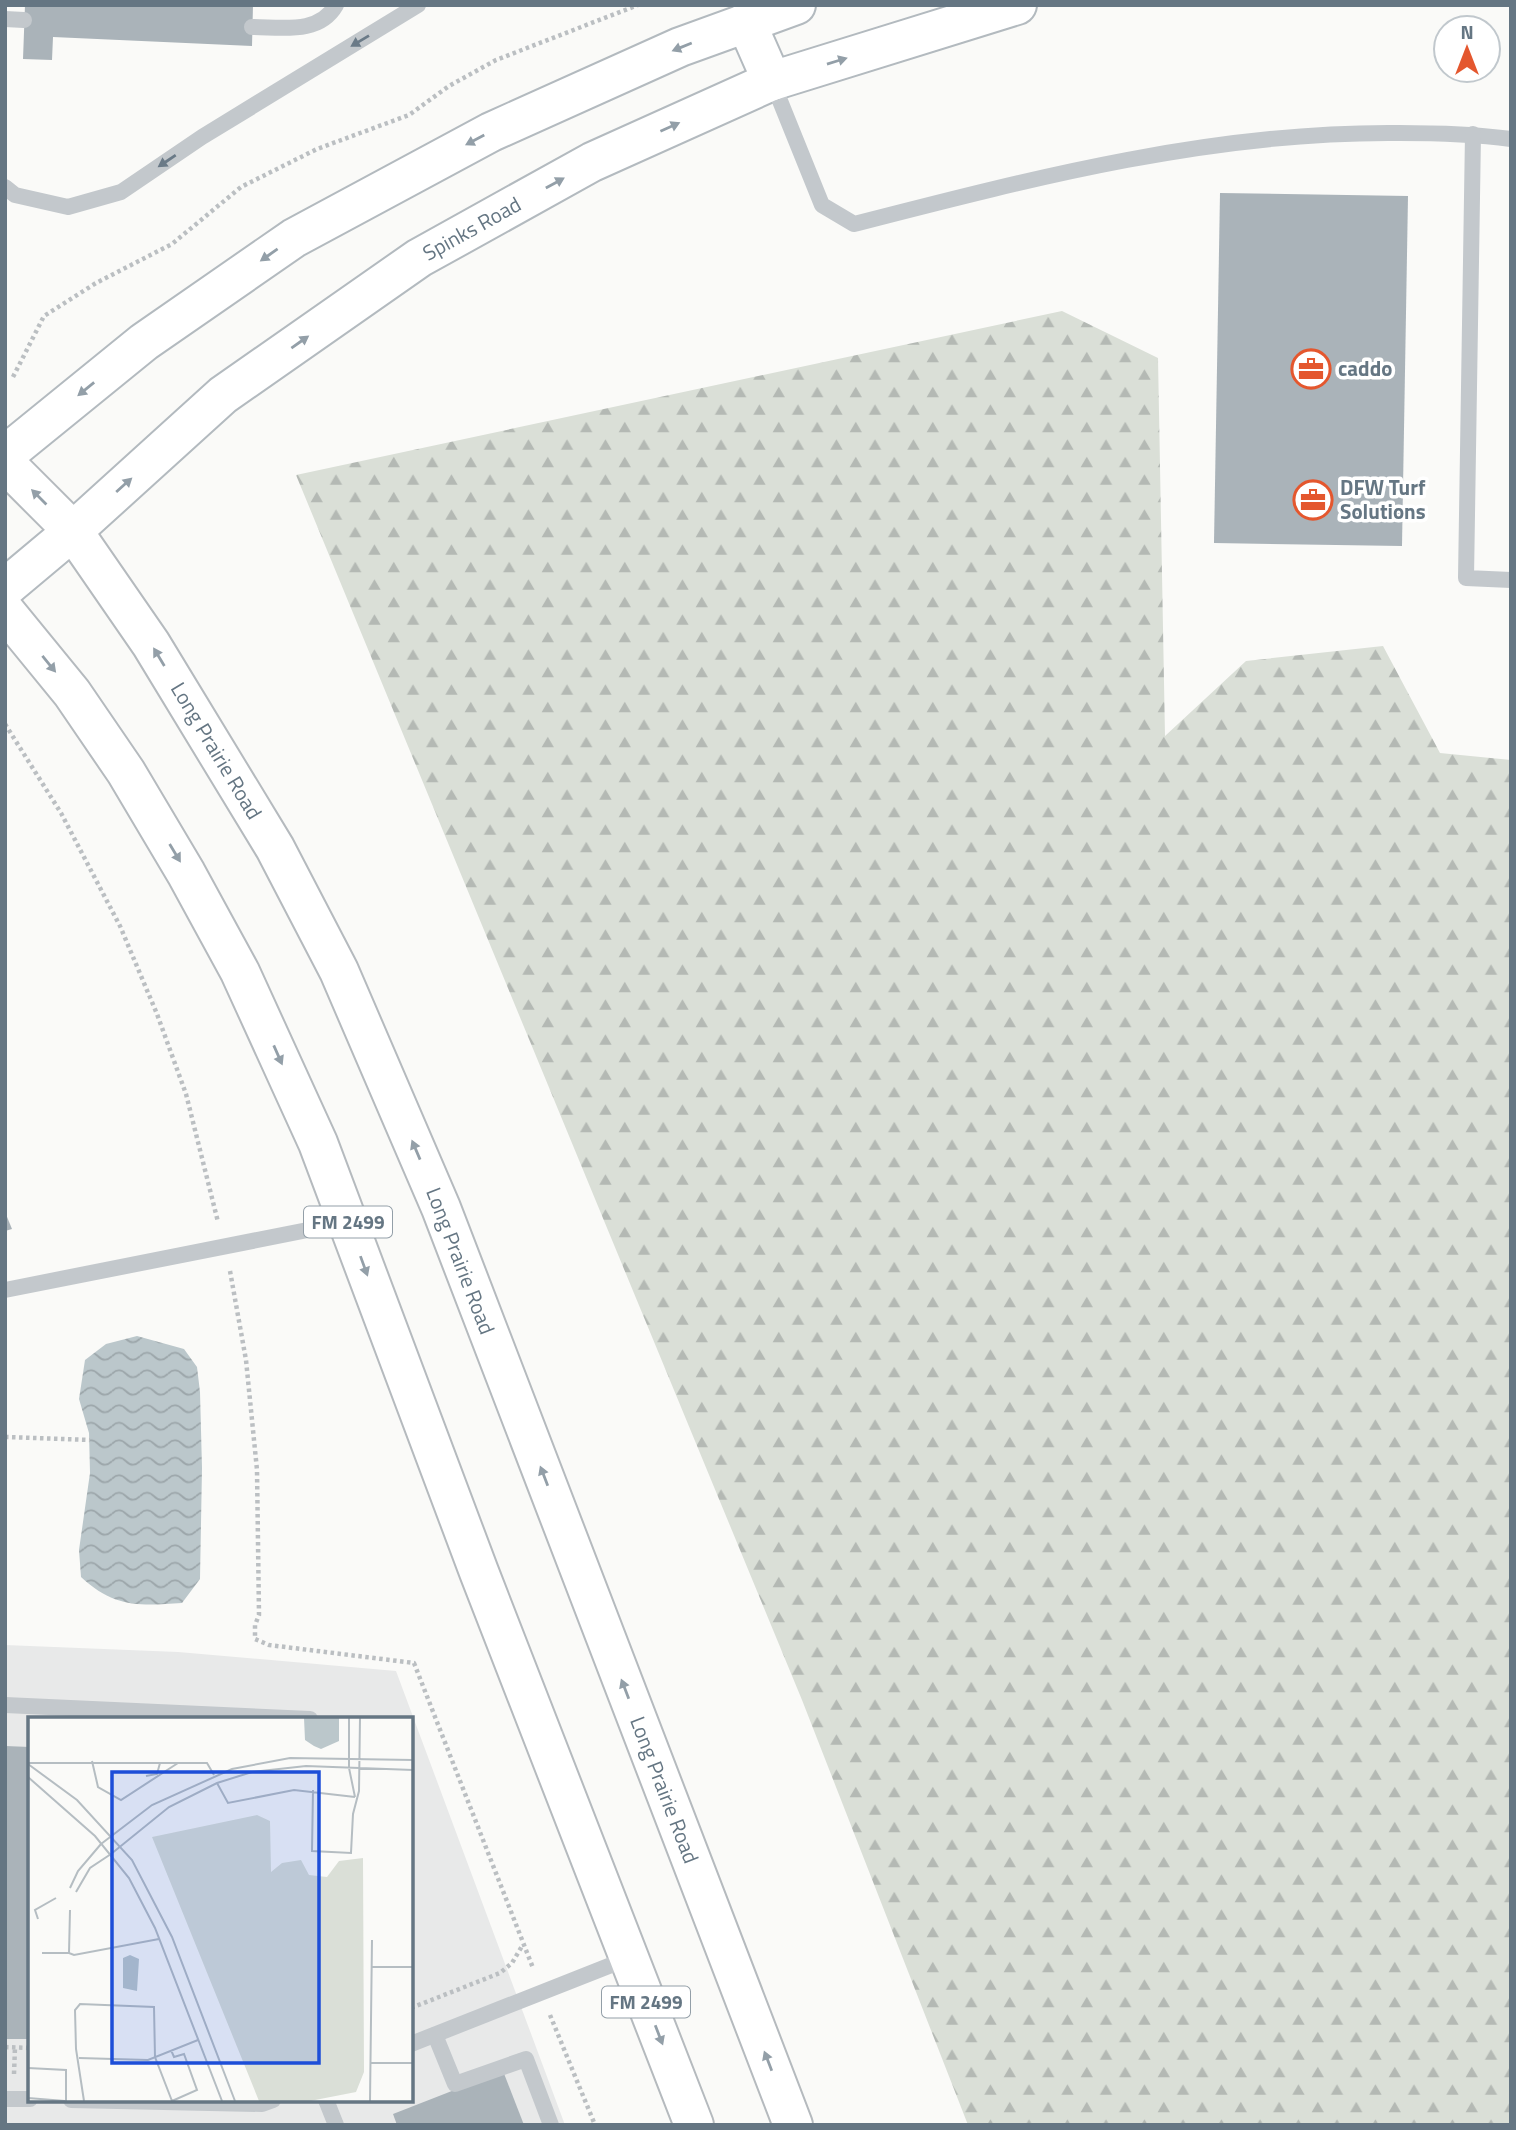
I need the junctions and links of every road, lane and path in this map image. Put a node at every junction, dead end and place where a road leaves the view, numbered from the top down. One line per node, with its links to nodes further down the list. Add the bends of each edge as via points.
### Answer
1 (336, 5): 9 (lane, via 332,13 307,28)
2 (418, 5): 13 (lane, one-way to 13, via 121,192 68,207 15,195)
3 (638, 5): 14 (path, via 496,60 409,115 317,149 241,187 172,244 44,316)
4 (796, 5): 6 (main road)
5 (1017, 5): 10 (main road, Spinks Road, one-way to 5)
6 (741, 13): 10 (main road); 15 (main road, one-way to 15, via 680,47 491,132 294,239 144,342)
7 (5, 19): 8 (lane)
8 (24, 20)
9 (252, 27)
10 (772, 81): 11 (lane, via 822,205 854,224 1032,178 1211,145 1334,132); 17 (main road, Spinks Road, one-way to 10, via 223,395 419,258 592,162)
11 (1473, 134): 12 (lane); 18 (lane, via 1466,578)
12 (1511, 139)
13 (5, 187)
14 (13, 377)
15 (5, 455)
16 (5, 463): 17 (main road, Long Prairie Road, one-way to 16)
17 (73, 531): 19 (main road, Spinks Road); 46 (main road, Long Prairie Road, one-way to 17, via 441,1208 339,971 275,848 151,644)
18 (1511, 580)
19 (5, 588)
20 (5, 611): 22 (main road, FM 2499, one-way to 22, via 72,693 186,873 240,972 318,1143)
21 (5, 724): 23 (path, via 79,847 120,926 157,1014 186,1094)
22 (348, 1222): 23 (lane); 30 (main road, FM 2499, one-way to 30)
23 (224, 1247): 24 (lane); 29 (path, via 246,1360 257,1470 259,1615 255,1639 269,1645 414,1663)
24 (5, 1290)
25 (5, 1437): 26 (path)
26 (90, 1440)
27 (5, 1705): 28 (lane)
28 (266, 1717)
29 (522, 1946): 31 (path); 32 (path, via 500,1973)
30 (629, 1958): 31 (lane); 45 (main road, FM 2499, one-way to 45)
31 (542, 1993): 33 (lane); 44 (path)
32 (413, 2007)
33 (435, 2035): 34 (lane); 43 (lane, via 455,2084 526,2059)
34 (413, 2043)
35 (5, 2047): 36 (path)
36 (28, 2048)
37 (5, 2099): 38 (lane)
38 (28, 2099)
39 (166, 2102): 40 (lane)
40 (268, 2102)
41 (327, 2102): 42 (lane)
42 (336, 2125)
43 (551, 2125)
44 (595, 2125)
45 (694, 2125)
46 (793, 2125)

